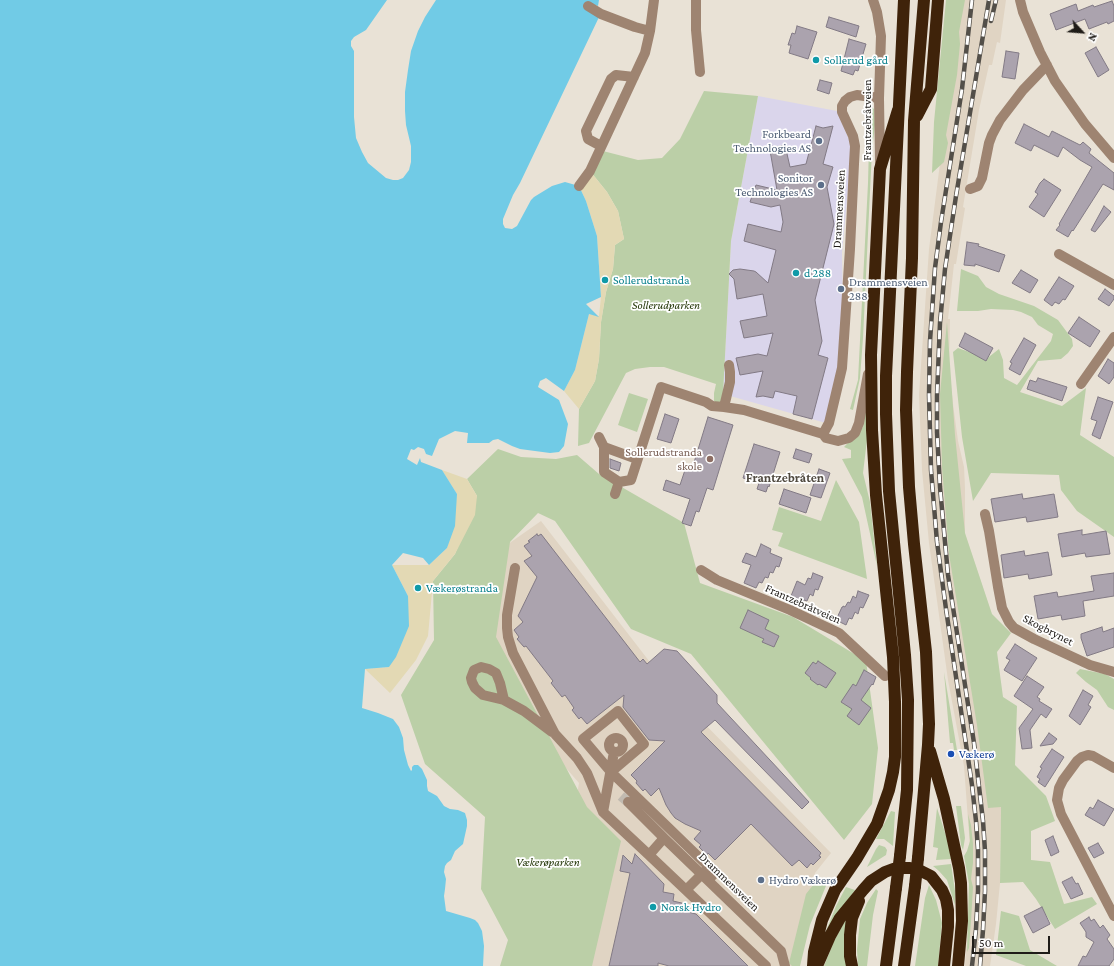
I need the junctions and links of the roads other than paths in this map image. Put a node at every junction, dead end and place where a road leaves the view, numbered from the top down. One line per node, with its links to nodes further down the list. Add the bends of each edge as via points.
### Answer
1 (654, 0): 9 (street)
2 (696, 0): 11 (street)
3 (873, 0): 13 (street, Frantzebråtveien, via 881,36)
4 (904, 0): 14 (highway)
5 (924, 0): 15 (highway)
6 (938, 0): 15 (highway, via 931,89)
7 (1020, 0): 10 (street)
8 (588, 6): 9 (street, via 601,14)
9 (650, 31): 12 (street, via 645,53)
10 (1047, 66): 17 (street, via 1072,107); 20 (street, via 1023,90 1000,120 989,143 982,178 978,186)
11 (700, 72)
12 (634, 77): 16 (street); 16 (street, via 616,75 611,79 586,131 588,139)
13 (879, 98): 18 (street, Frantzebråtveien); 28 (street, Drammensveien, via 850,97 842,106 855,146 850,249 842,368)
14 (898, 110): 18 (highway); 59 (highway, bridge, via 886,414 889,491 908,700 907,790)
15 (914, 121): 41 (highway, via 907,450 926,652)
16 (601, 146): 19 (street)
17 (1113, 154)
18 (880, 169): 24 (highway)
19 (579, 186)
20 (970, 189)
21 (1059, 254): 22 (street)
22 (1114, 285)
23 (1114, 337): 26 (street)
24 (871, 355): 28 (street, via 860,423 855,433 850,438 838,441 826,438); 56 (highway, via 874,464 893,657 893,772 877,824 835,890 822,920 817,935)
25 (729, 365): 27 (street, via 730,382)
26 (1081, 384)
27 (724, 407): 28 (street, via 744,410); 31 (street, via 712,406 661,387)
28 (824, 434)
29 (599, 436): 30 (street)
30 (604, 447): 31 (street); 32 (street, via 604,472)
31 (638, 459): 32 (street, via 631,480)
32 (619, 482): 33 (street)
33 (615, 494)
34 (985, 514): 37 (street, Skogbrynet, via 1002,608 1009,622 1014,628 1034,639 1090,665)
35 (515, 568): 40 (street, via 507,615 508,637)
36 (701, 570): 38 (street, Frantzebråtveien, via 717,580 839,633)
37 (1114, 672)
38 (885, 676)
39 (504, 700): 40 (street)
40 (555, 734): 46 (street, via 587,773)
41 (928, 745): 60 (highway, bridge, via 918,858); 62 (highway, via 944,799 959,868 962,908)
42 (614, 752): 44 (street)
43 (1114, 768): 53 (street, via 1094,756 1082,756 1063,780 1057,800 1061,814)
44 (611, 772): 44 (street, via 644,744 618,711 583,739); 46 (street); 50 (street, via 709,867)
45 (628, 802): 47 (street, Drammensveien)
46 (603, 812): 48 (street)
47 (664, 838): 48 (street); 50 (street, Drammensveien)
48 (648, 855): 51 (street)
49 (716, 872): 50 (street)
50 (705, 877): 51 (street); 55 (street, Drammensveien, via 781,951)
51 (686, 890): 54 (street)
52 (863, 890): 57 (highway, via 840,918); 58 (highway, via 852,918); 61 (highway, via 879,875 894,869 910,868 931,876 942,890 948,910)
53 (1114, 916)
54 (766, 966)
55 (785, 966)
56 (813, 966)
57 (817, 966)
58 (852, 966)
59 (886, 966)
60 (904, 966)
61 (944, 966)
62 (958, 966)

